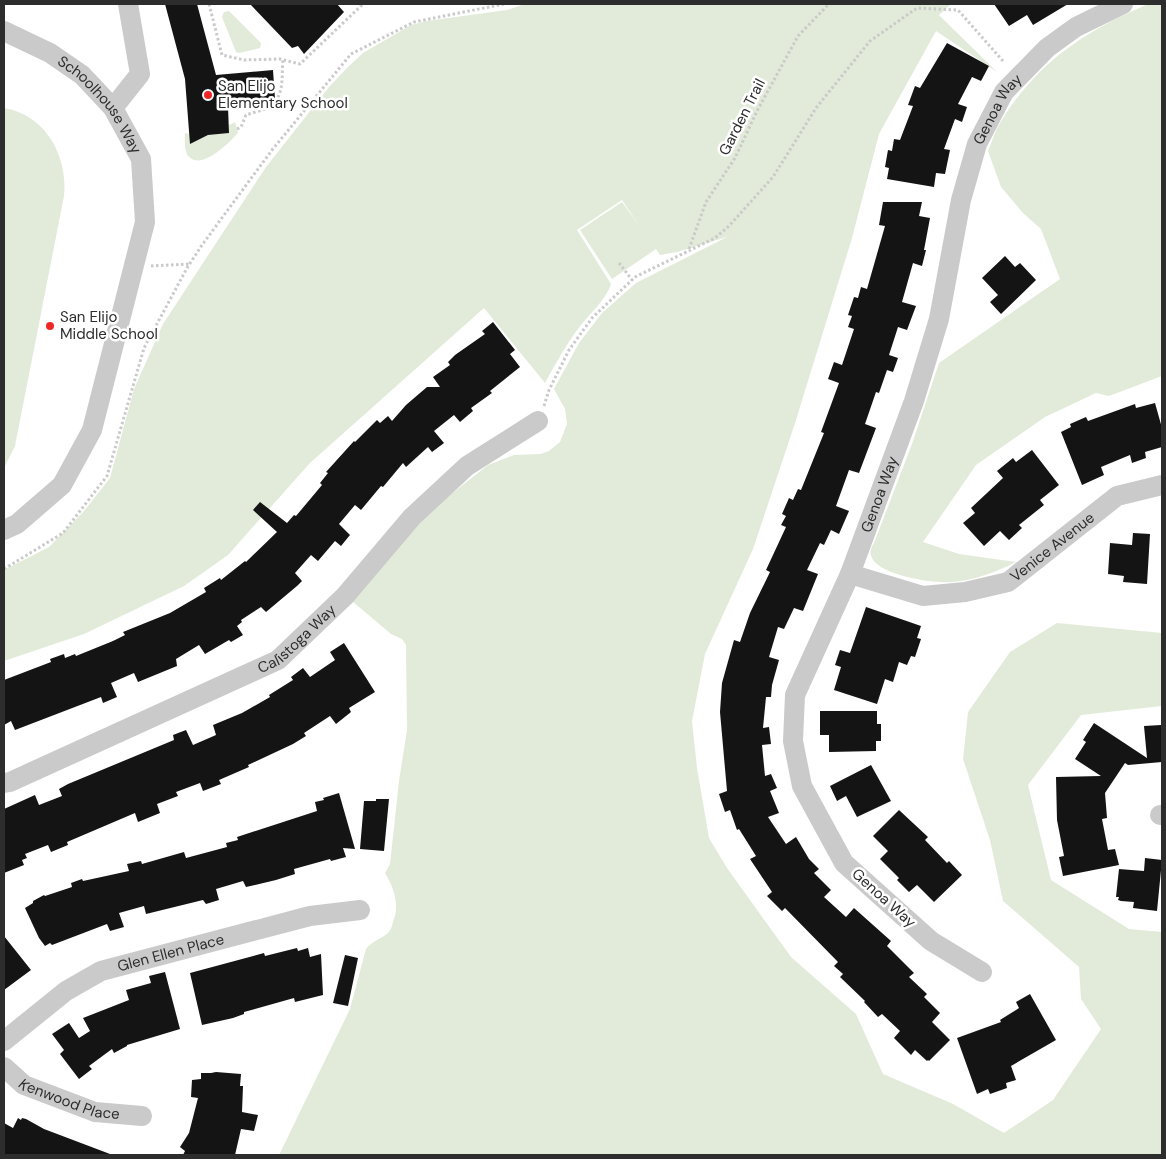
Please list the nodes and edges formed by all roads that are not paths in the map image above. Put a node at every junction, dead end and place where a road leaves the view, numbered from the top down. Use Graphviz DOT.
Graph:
graph roads {
  1 [pos="128,4"];
  2 [pos="1123,4"];
  3 [pos="4,31"];
  4 [pos="113,108"];
  5 [pos="538,421"];
  6 [pos="1162,486"];
  7 [pos="4,530"];
  8 [pos="850,574"];
  9 [pos="4,783"];
  10 [pos="360,910"];
  11 [pos="982,972"];
  12 [pos="4,1041"];
  13 [pos="4,1067"];
  14 [pos="142,1116"];
  1 -- 4 [label="street"];
  2 -- 8 [label="street, Genoa Way"];
  3 -- 4 [label="street, Schoolhouse Way"];
  4 -- 7 [label="street, Schoolhouse Way"];
  5 -- 9 [label="street, Calistoga Way"];
  6 -- 8 [label="street, Venice Avenue"];
  8 -- 11 [label="street, Genoa Way"];
  10 -- 12 [label="street, Glen Ellen Place"];
  13 -- 14 [label="street, Kenwood Place"];
}
